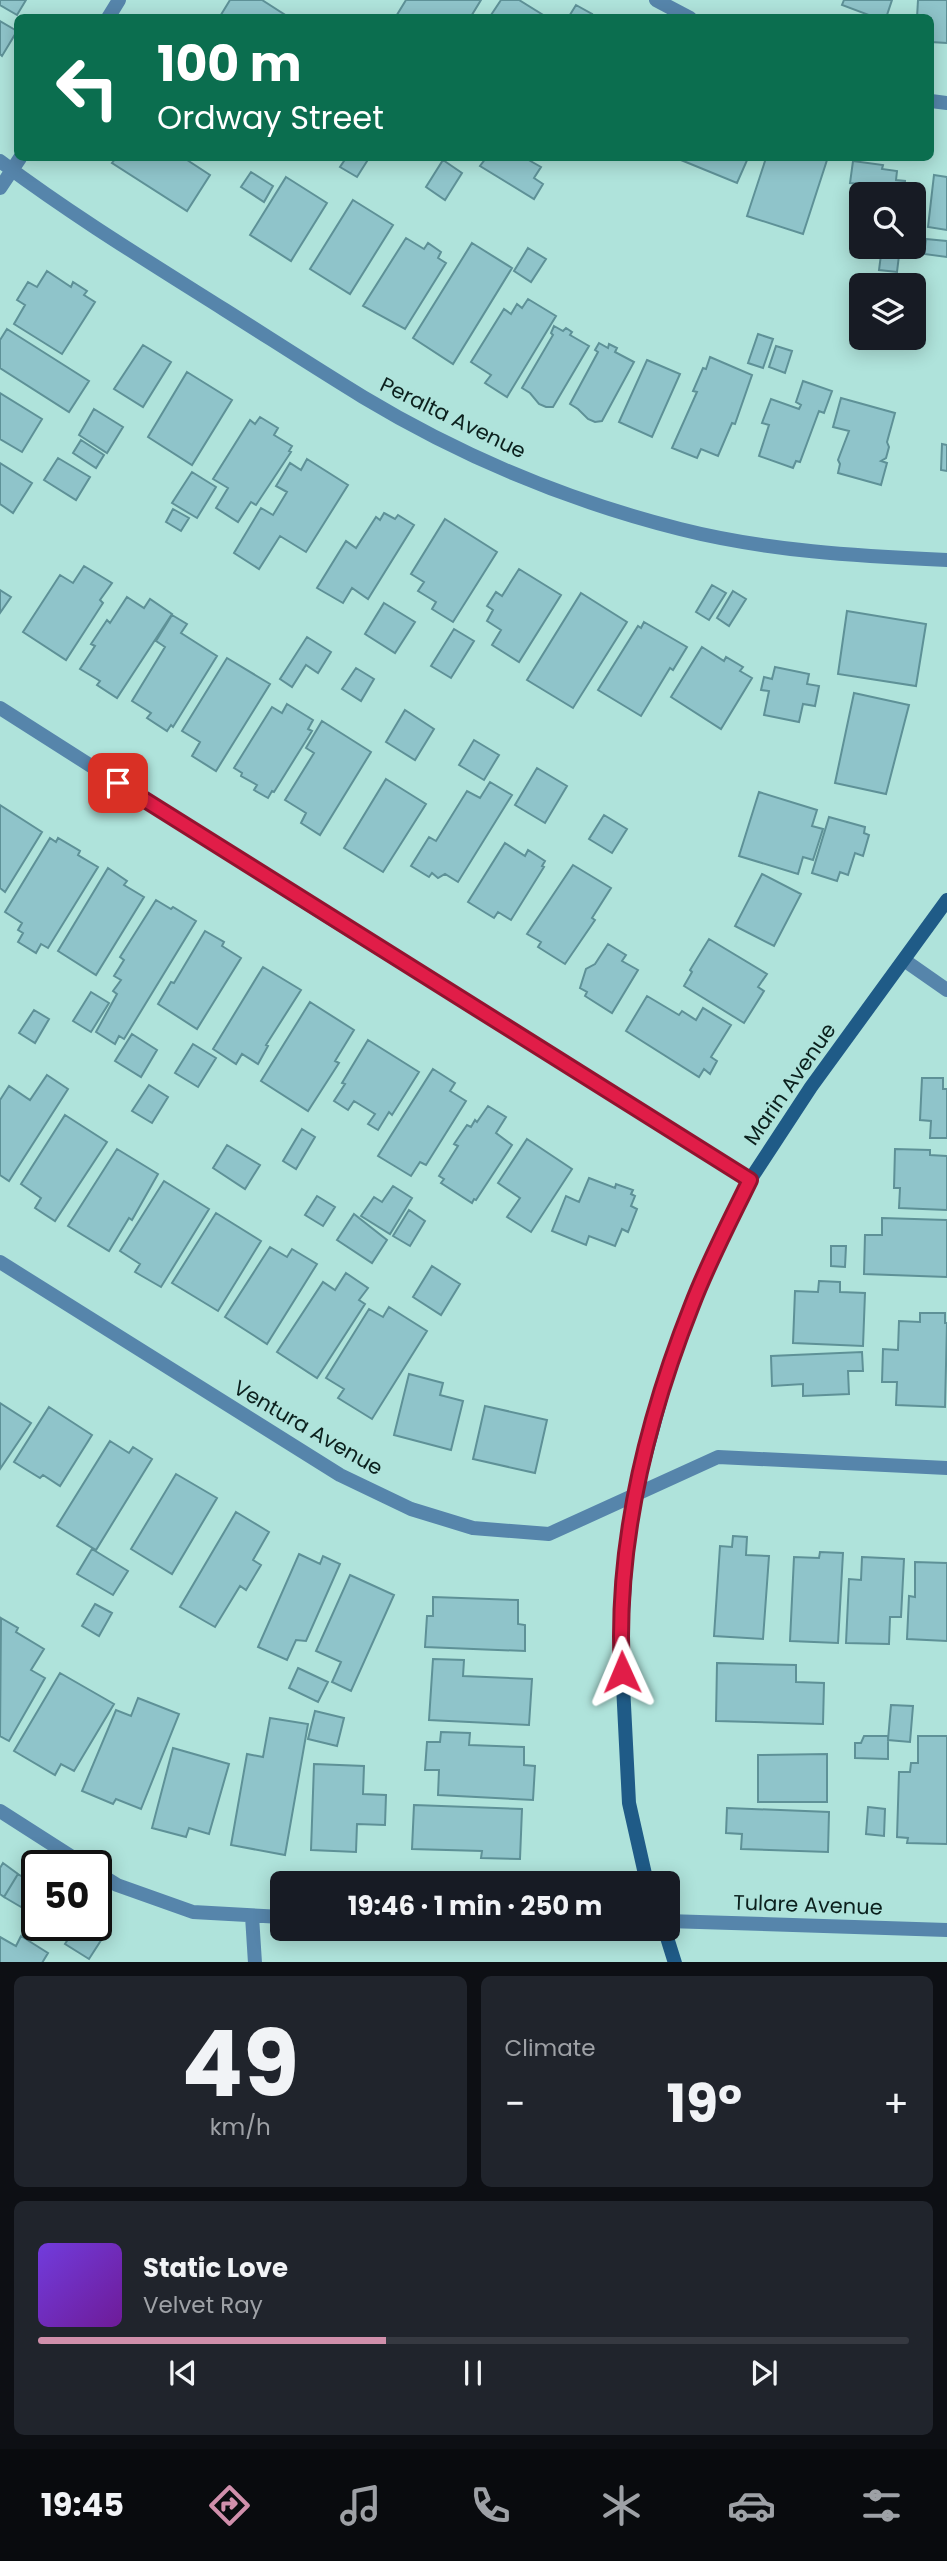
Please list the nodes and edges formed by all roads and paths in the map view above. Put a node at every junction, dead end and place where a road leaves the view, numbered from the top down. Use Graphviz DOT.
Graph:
graph roads {
  1 [pos="656,0"];
  2 [pos="682,14"];
  3 [pos="10,163"];
  4 [pos="0,188"];
  5 [pos="947,560"];
  6 [pos="0,708"];
  7 [pos="947,900"];
  8 [pos="904,960"];
  9 [pos="947,990"];
  10 [pos="750,1180"];
  11 [pos="0,1262"];
  12 [pos="947,1468"];
  13 [pos="635,1495"];
  14 [pos="0,1811"];
  15 [pos="61,1850"];
  16 [pos="644,1871"];
  17 [pos="112,1882"];
  18 [pos="252,1916"];
  19 [pos="270,1917"];
  20 [pos="680,1921"];
  21 [pos="947,1930"];
  22 [pos="668,1941"];
  23 [pos="255,1962"];
  24 [pos="675,1962"];
  1 -- 2 [label="street"];
  3 -- 4 [label="street"];
  3 -- 5 [label="street, Peralta Avenue"];
  6 -- 10 [label="street"];
  7 -- 8 [label="main road, Marin Avenue"];
  8 -- 9 [label="street"];
  8 -- 10 [label="main road, Marin Avenue"];
  10 -- 13 [label="main road, Marin Avenue"];
  11 -- 13 [label="street, Ventura Avenue"];
  12 -- 13 [label="street, Ventura Avenue"];
  13 -- 16 [label="main road, Marin Avenue"];
  14 -- 15 [label="street"];
  17 -- 18 [label="street"];
  18 -- 19 [label="street"];
  18 -- 23 [label="street"];
  20 -- 21 [label="street, Tulare Avenue"];
  22 -- 24 [label="main road"];
}
